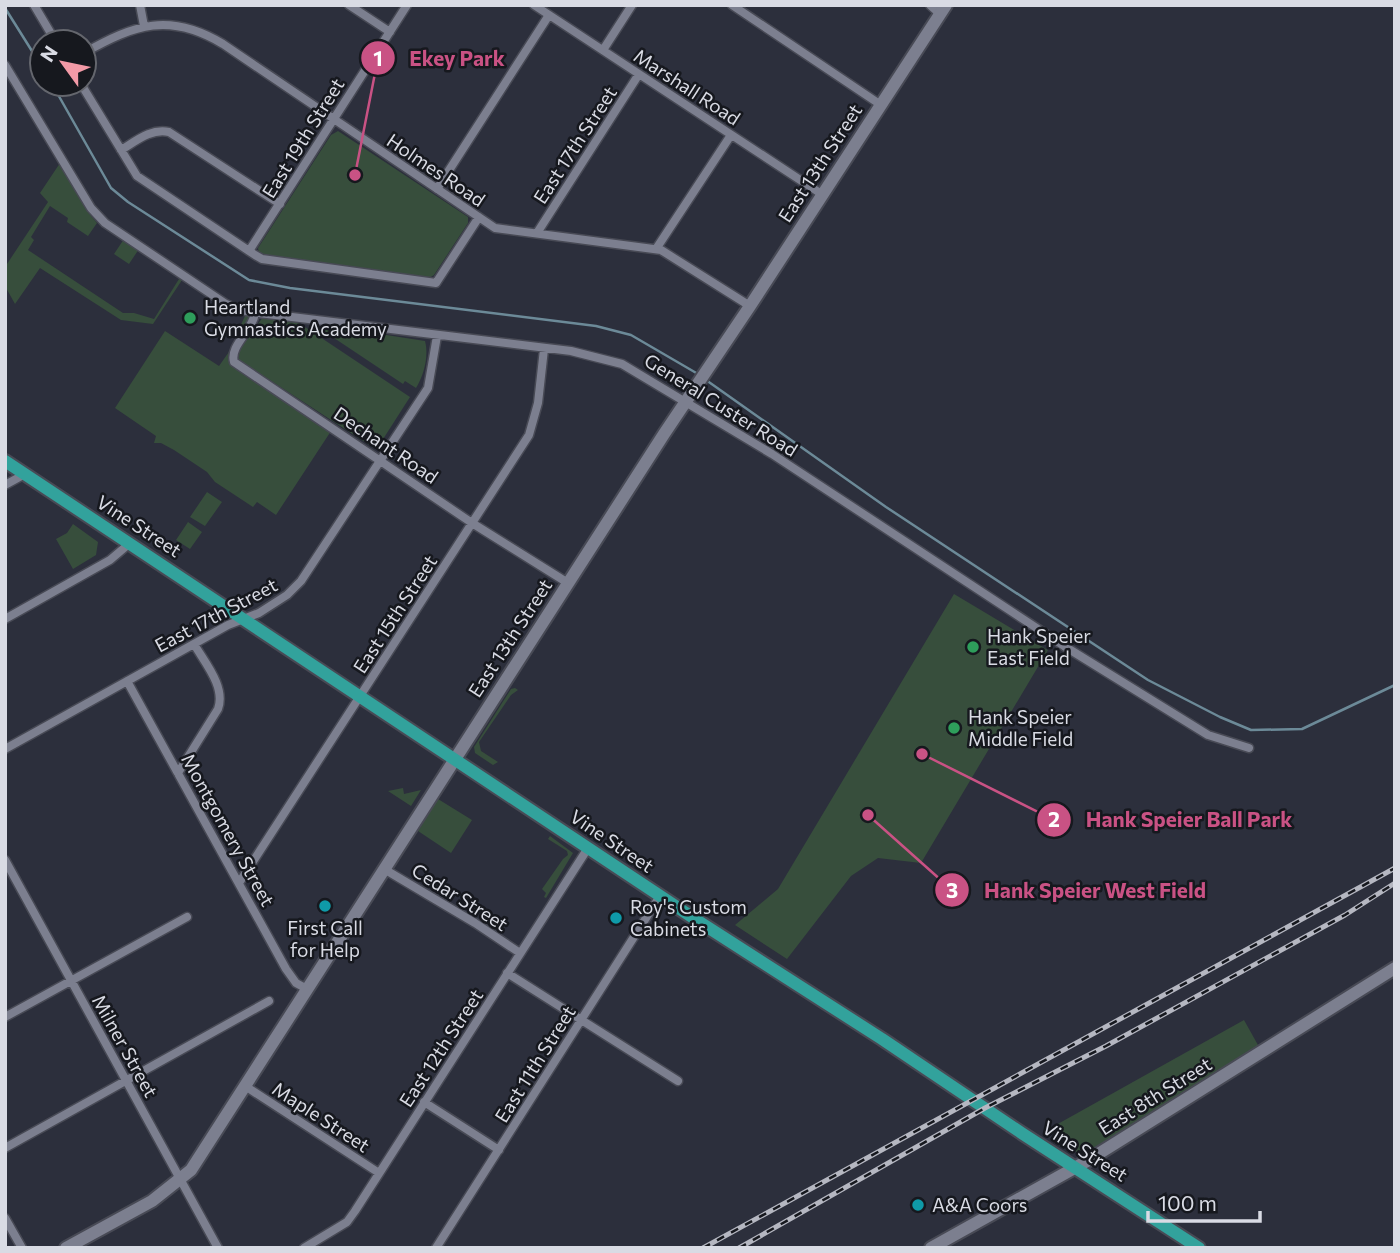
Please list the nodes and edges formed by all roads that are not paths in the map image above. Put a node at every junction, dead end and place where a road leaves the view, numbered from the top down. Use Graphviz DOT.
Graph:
graph roads {
  1 [pos="34,5"];
  2 [pos="140,5"];
  3 [pos="349,5"];
  4 [pos="407,5"];
  5 [pos="534,5"];
  6 [pos="632,5"];
  7 [pos="732,5"];
  8 [pos="939,8"];
  9 [pos="549,15"];
  10 [pos="144,26"];
  11 [pos="48,28"];
  12 [pos="390,32"];
  13 [pos="98,45"];
  14 [pos="603,50"];
  15 [pos="5,65"];
  16 [pos="639,74"];
  17 [pos="89,98"];
  18 [pos="881,105"];
  19 [pos="334,120"];
  20 [pos="732,135"];
  21 [pos="121,150"];
  22 [pos="437,189"];
  23 [pos="823,195"];
  24 [pos="280,204"];
  25 [pos="479,217"];
  26 [pos="537,233"];
  27 [pos="656,249"];
  28 [pos="249,251"];
  29 [pos="750,306"];
  30 [pos="255,313"];
  31 [pos="437,336"];
  32 [pos="544,349"];
  33 [pos="686,401"];
  34 [pos="5,461"];
  35 [pos="379,461"];
  36 [pos="25,474"];
  37 [pos="5,485"];
  38 [pos="472,523"];
  39 [pos="130,543"];
  40 [pos="568,583"];
  41 [pos="243,618"];
  42 [pos="5,619"];
  43 [pos="194,644"];
  44 [pos="127,681"];
  45 [pos="360,695"];
  46 [pos="1249,748"];
  47 [pos="5,749"];
  48 [pos="455,758"];
  49 [pos="178,772"];
  50 [pos="588,848"];
  51 [pos="5,860"];
  52 [pos="384,869"];
  53 [pos="10,878"];
  54 [pos="239,883"];
  55 [pos="660,896"];
  56 [pos="187,917"];
  57 [pos="520,953"];
  58 [pos="1395,968"];
  59 [pos="507,973"];
  60 [pos="72,981"];
  61 [pos="307,989"];
  62 [pos="269,1001"];
  63 [pos="5,1017"];
  64 [pos="581,1021"];
  65 [pos="127,1081"];
  66 [pos="678,1081"];
  67 [pos="245,1086"];
  68 [pos="424,1102"];
  69 [pos="5,1148"];
  70 [pos="499,1150"];
  71 [pos="1076,1167"];
  72 [pos="379,1173"];
  73 [pos="182,1180"];
  74 [pos="5,1217"];
  75 [pos="1191,1246"];
  76 [pos="22,1248"];
  77 [pos="66,1248"];
  78 [pos="218,1248"];
  79 [pos="304,1248"];
  80 [pos="436,1248"];
  81 [pos="931,1248"];
  1 -- 11 [label="street"];
  2 -- 10 [label="street"];
  3 -- 12 [label="street"];
  4 -- 12 [label="street, East 19th Street"];
  5 -- 9 [label="street, Marshall Road"];
  6 -- 14 [label="street"];
  7 -- 18 [label="street"];
  8 -- 18 [label="street, East 13th Street"];
  9 -- 14 [label="street, Marshall Road"];
  9 -- 22 [label="street"];
  10 -- 13 [label="street, Holmes Road"];
  10 -- 19 [label="street, Holmes Road"];
  12 -- 19 [label="street, East 19th Street"];
  14 -- 16 [label="street, Marshall Road"];
  15 -- 30 [label="street, General Custer Road"];
  16 -- 20 [label="street, Marshall Road"];
  16 -- 26 [label="street, East 17th Street"];
  17 -- 21 [label="street"];
  18 -- 23 [label="street, East 13th Street"];
  19 -- 22 [label="street, Holmes Road"];
  19 -- 24 [label="street, East 19th Street"];
  20 -- 23 [label="street, Marshall Road"];
  20 -- 27 [label="street"];
  21 -- 24 [label="street"];
  21 -- 28 [label="street"];
  22 -- 25 [label="street, Holmes Road"];
  23 -- 29 [label="street, East 13th Street"];
  24 -- 28 [label="street, East 19th Street"];
  25 -- 26 [label="street, Holmes Road"];
  25 -- 28 [label="street"];
  26 -- 27 [label="street, Holmes Road"];
  27 -- 29 [label="street, Holmes Road"];
  29 -- 33 [label="street, East 13th Street"];
  30 -- 31 [label="street, General Custer Road"];
  30 -- 35 [label="street, Dechant Road"];
  31 -- 32 [label="street, General Custer Road"];
  31 -- 35 [label="street, East 17th Street"];
  32 -- 33 [label="street, General Custer Road"];
  32 -- 38 [label="street, East 15th Street"];
  33 -- 40 [label="street, East 13th Street"];
  33 -- 46 [label="street, General Custer Road"];
  34 -- 36 [label="main road, Vine Street"];
  35 -- 38 [label="street, Dechant Road"];
  35 -- 41 [label="street, East 17th Street"];
  36 -- 37 [label="street"];
  36 -- 39 [label="main road, Vine Street"];
  38 -- 40 [label="street, Dechant Road"];
  38 -- 45 [label="street, East 15th Street"];
  39 -- 41 [label="main road, Vine Street"];
  39 -- 42 [label="street"];
  40 -- 48 [label="street, East 13th Street"];
  41 -- 43 [label="street, East 17th Street"];
  41 -- 45 [label="main road, Vine Street"];
  43 -- 44 [label="street, East 17th Street"];
  43 -- 49 [label="street"];
  44 -- 47 [label="street, East 17th Street"];
  44 -- 49 [label="street, Montgomery Street"];
  45 -- 48 [label="main road, Vine Street"];
  45 -- 54 [label="street, East 15th Street"];
  48 -- 50 [label="main road, Vine Street"];
  48 -- 52 [label="street, East 13th Street"];
  49 -- 54 [label="street, Montgomery Street"];
  50 -- 55 [label="main road, Vine Street"];
  50 -- 57 [label="street, East 12th Street"];
  51 -- 53 [label="street, Milner Street"];
  52 -- 57 [label="street, Cedar Street"];
  52 -- 61 [label="street, East 13th Street"];
  53 -- 60 [label="street, Milner Street"];
  54 -- 61 [label="street, Montgomery Street"];
  55 -- 64 [label="street, East 11th Street"];
  55 -- 71 [label="main road, Vine Street"];
  56 -- 60 [label="street"];
  57 -- 59 [label="street, East 12th Street"];
  58 -- 71 [label="street, East 8th Street"];
  59 -- 64 [label="street"];
  59 -- 68 [label="street, East 12th Street"];
  60 -- 63 [label="street"];
  60 -- 65 [label="street, Milner Street"];
  61 -- 67 [label="street, East 13th Street"];
  62 -- 65 [label="street"];
  64 -- 66 [label="street"];
  64 -- 70 [label="street, East 11th Street"];
  65 -- 69 [label="street"];
  65 -- 73 [label="street, Milner Street"];
  67 -- 72 [label="street, Maple Street"];
  67 -- 73 [label="street, East 13th Street"];
  68 -- 70 [label="street"];
  68 -- 72 [label="street, East 12th Street"];
  70 -- 80 [label="street, East 11th Street"];
  71 -- 75 [label="main road, Vine Street"];
  71 -- 81 [label="street, East 8th Street"];
  72 -- 79 [label="street, East 12th Street"];
  73 -- 77 [label="street, East 13th Street"];
  73 -- 78 [label="street, Milner Street"];
  74 -- 76 [label="street"];
}
